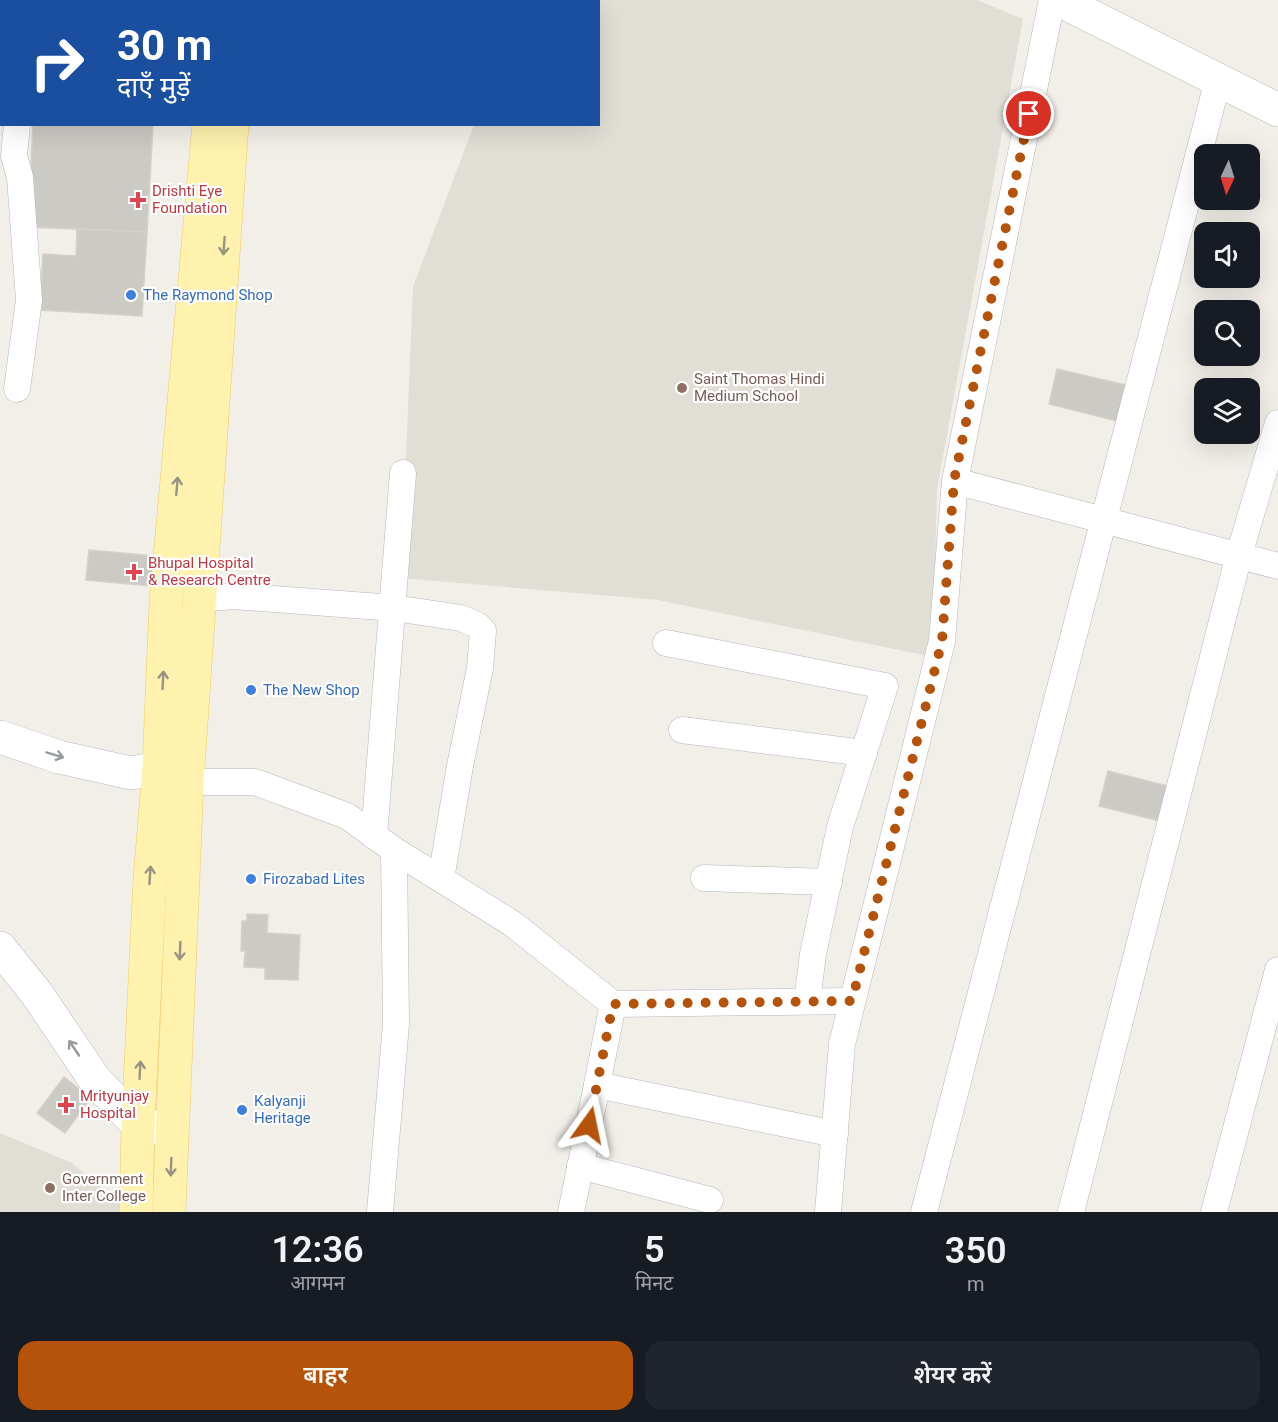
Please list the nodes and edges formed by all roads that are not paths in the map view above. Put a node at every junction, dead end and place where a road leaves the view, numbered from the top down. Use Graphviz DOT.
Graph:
graph roads {
  1 [pos="1052,0"];
  2 [pos="1082,6"];
  3 [pos="1218,80"];
  4 [pos="1277,104"];
  5 [pos="17,126"];
  6 [pos="208,126"];
  7 [pos="232,126"];
  8 [pos="17,389"];
  9 [pos="1278,423"];
  10 [pos="403,473"];
  11 [pos="954,481"];
  12 [pos="1104,520"];
  13 [pos="1239,555"];
  14 [pos="1278,566"];
  15 [pos="200,599"];
  16 [pos="394,608"];
  17 [pos="666,643"];
  18 [pos="682,730"];
  19 [pos="0,737"];
  20 [pos="864,753"];
  21 [pos="173,775"];
  22 [pos="384,843"];
  23 [pos="704,878"];
  24 [pos="441,879"];
  25 [pos="829,882"];
  26 [pos="0,948"];
  27 [pos="1278,970"];
  28 [pos="807,1001"];
  29 [pos="852,1001"];
  30 [pos="613,1004"];
  31 [pos="597,1085"];
  32 [pos="138,1125"];
  33 [pos="172,1129"];
  34 [pos="836,1134"];
  35 [pos="580,1166"];
  36 [pos="710,1200"];
  37 [pos="136,1212"];
  38 [pos="169,1212"];
  39 [pos="380,1212"];
  40 [pos="571,1212"];
  41 [pos="828,1212"];
  42 [pos="924,1212"];
  43 [pos="1071,1212"];
  44 [pos="1214,1212"];
  1 -- 11 [label="street"];
  2 -- 3 [label="street"];
  3 -- 4 [label="street"];
  3 -- 12 [label="street"];
  5 -- 8 [label="street"];
  21 -- 6 [label="main road, one-way"];
  7 -- 15 [label="main road, one-way"];
  9 -- 13 [label="street"];
  10 -- 16 [label="street"];
  11 -- 12 [label="street"];
  11 -- 29 [label="street"];
  12 -- 13 [label="street"];
  12 -- 42 [label="street"];
  13 -- 14 [label="street"];
  13 -- 43 [label="street"];
  15 -- 16 [label="street"];
  15 -- 21 [label="main road"];
  16 -- 22 [label="street"];
  16 -- 24 [label="street"];
  17 -- 20 [label="street"];
  18 -- 20 [label="street"];
  19 -- 21 [label="street, one-way"];
  20 -- 25 [label="street"];
  21 -- 22 [label="street"];
  32 -- 21 [label="main road, one-way"];
  21 -- 33 [label="main road, one-way"];
  22 -- 24 [label="street"];
  22 -- 39 [label="street"];
  23 -- 25 [label="street"];
  24 -- 30 [label="street"];
  25 -- 28 [label="street"];
  32 -- 26 [label="street, one-way"];
  27 -- 44 [label="street"];
  28 -- 29 [label="street"];
  28 -- 30 [label="street"];
  29 -- 34 [label="street"];
  30 -- 31 [label="street"];
  31 -- 34 [label="street"];
  31 -- 35 [label="street"];
  32 -- 33 [label="street"];
  32 -- 37 [label="main road"];
  33 -- 38 [label="main road, one-way"];
  34 -- 41 [label="street"];
  35 -- 36 [label="street"];
  35 -- 40 [label="street"];
}
